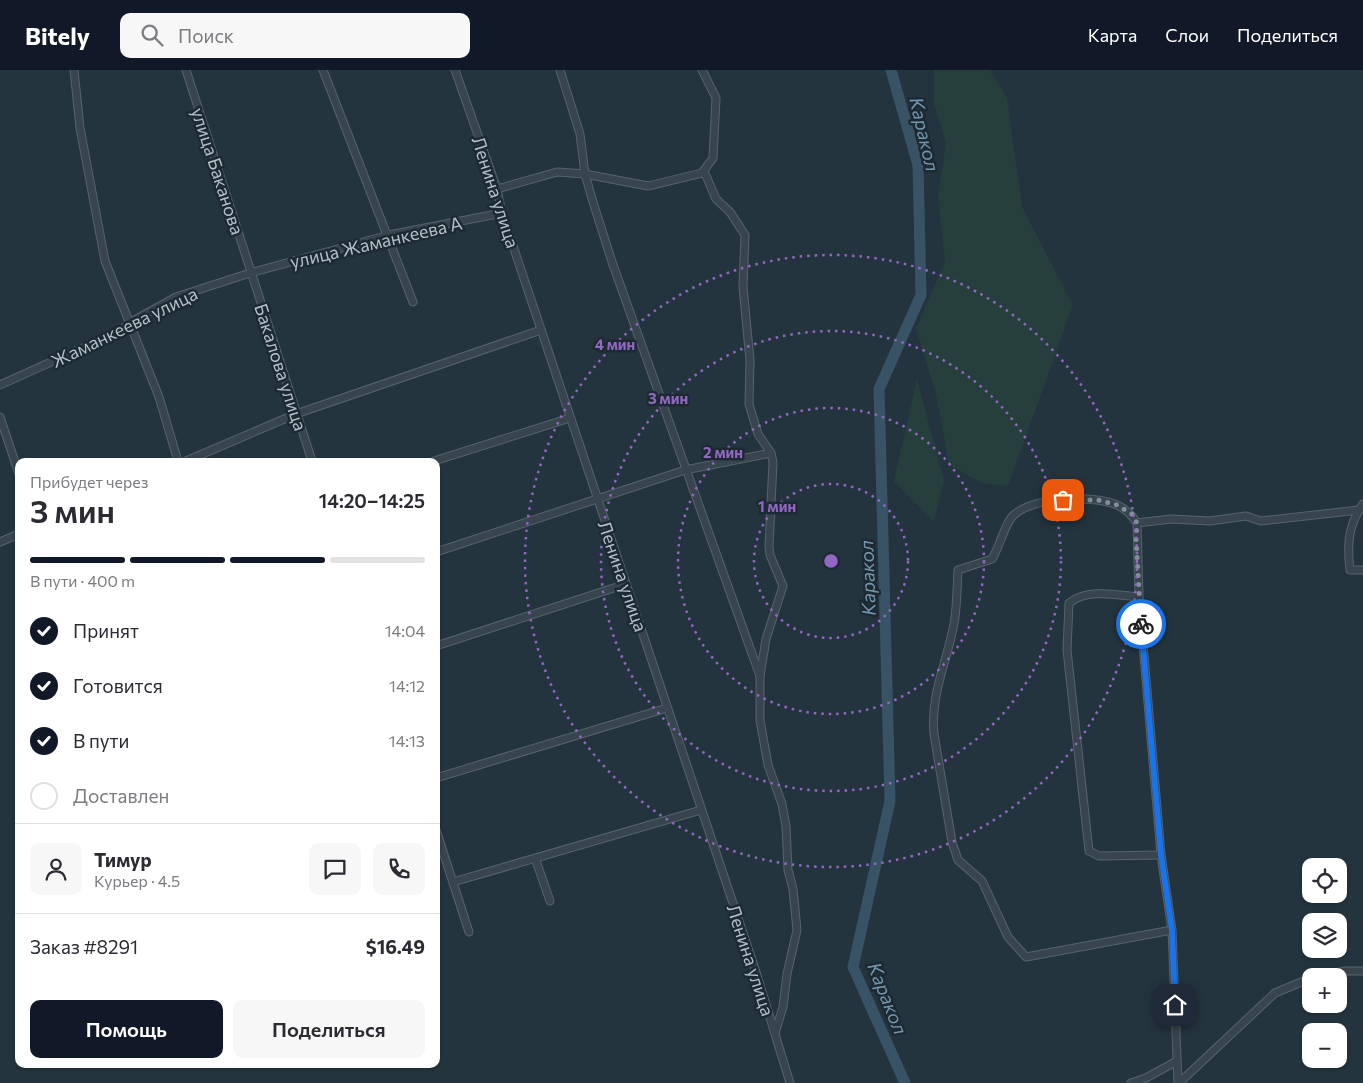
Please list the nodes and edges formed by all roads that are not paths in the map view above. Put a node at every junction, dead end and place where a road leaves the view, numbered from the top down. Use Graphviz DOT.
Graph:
graph roads {
  1 [pos="74,70"];
  2 [pos="186,70"];
  3 [pos="323,70"];
  4 [pos="455,70"];
  5 [pos="560,70"];
  6 [pos="702,70"];
  7 [pos="704,171"];
  8 [pos="585,174"];
  9 [pos="497,189"];
  10 [pos="502,213"];
  11 [pos="388,235"];
  12 [pos="250,273"];
  13 [pos="413,302"];
  14 [pos="131,322"];
  15 [pos="541,330"];
  16 [pos="0,385"];
  17 [pos="296,414"];
  18 [pos="0,417"];
  19 [pos="570,418"];
  20 [pos="771,453"];
  21 [pos="177,458"];
  22 [pos="193,458"];
  23 [pos="311,458"];
  24 [pos="440,459"];
  25 [pos="15,462"];
  26 [pos="685,470"];
  27 [pos="598,500"];
  28 [pos="1361,507"];
  29 [pos="1137,523"];
  30 [pos="15,536"];
  31 [pos="0,542"];
  32 [pos="440,551"];
  33 [pos="1363,570"];
  34 [pos="626,584"];
  35 [pos="1139,597"];
  36 [pos="440,645"];
  37 [pos="760,676"];
  38 [pos="667,708"];
  39 [pos="440,777"];
  40 [pos="702,810"];
  41 [pos="440,842"];
  42 [pos="1161,855"];
  43 [pos="535,858"];
  44 [pos="453,882"];
  45 [pos="550,902"];
  46 [pos="1172,930"];
  47 [pos="469,932"];
  48 [pos="1347,971"];
  49 [pos="1363,971"];
  50 [pos="1302,982"];
  51 [pos="775,1034"];
  52 [pos="1177,1061"];
  53 [pos="790,1083"];
  54 [pos="1131,1083"];
  55 [pos="1179,1083"];
  1 -- 14 [label="street"];
  2 -- 12 [label="street, улица Баканова"];
  3 -- 11 [label="street"];
  4 -- 9 [label="street, Ленина улица"];
  5 -- 8 [label="street"];
  6 -- 7 [label="street"];
  7 -- 8 [label="street"];
  7 -- 20 [label="street"];
  8 -- 9 [label="street"];
  8 -- 26 [label="street"];
  9 -- 10 [label="street, Ленина улица"];
  10 -- 11 [label="street, улица Жаманкеева А"];
  10 -- 15 [label="street, Ленина улица"];
  11 -- 12 [label="street, улица Жаманкеева А"];
  11 -- 13 [label="street"];
  12 -- 14 [label="street, Жаманкеева улица"];
  12 -- 17 [label="street, Бакалова улица"];
  14 -- 16 [label="street, Жаманкеева улица"];
  14 -- 21 [label="street"];
  15 -- 17 [label="street"];
  15 -- 19 [label="street, Ленина улица"];
  17 -- 22 [label="street"];
  17 -- 23 [label="street, Бакалова улица"];
  18 -- 25 [label="street"];
  19 -- 24 [label="street"];
  19 -- 27 [label="street, Ленина улица"];
  20 -- 26 [label="street"];
  20 -- 37 [label="street"];
  26 -- 27 [label="street"];
  26 -- 37 [label="street"];
  27 -- 32 [label="street"];
  27 -- 34 [label="street, Ленина улица"];
  28 -- 29 [label="street"];
  28 -- 33 [label="street"];
  29 -- 35 [label="street"];
  29 -- 46 [label="street"];
  30 -- 31 [label="street"];
  34 -- 36 [label="street"];
  34 -- 38 [label="street, Ленина улица"];
  35 -- 42 [label="street"];
  35 -- 42 [label="street"];
  37 -- 51 [label="street"];
  38 -- 39 [label="street"];
  38 -- 40 [label="street, Ленина улица"];
  40 -- 43 [label="street"];
  40 -- 51 [label="street, Ленина улица"];
  41 -- 44 [label="street"];
  42 -- 46 [label="street"];
  43 -- 44 [label="street"];
  43 -- 45 [label="street"];
  44 -- 47 [label="street"];
  46 -- 52 [label="street"];
  48 -- 49 [label="street"];
  50 -- 55 [label="street"];
  51 -- 53 [label="street, Ленина улица"];
  52 -- 54 [label="street"];
  52 -- 55 [label="street"];
}
